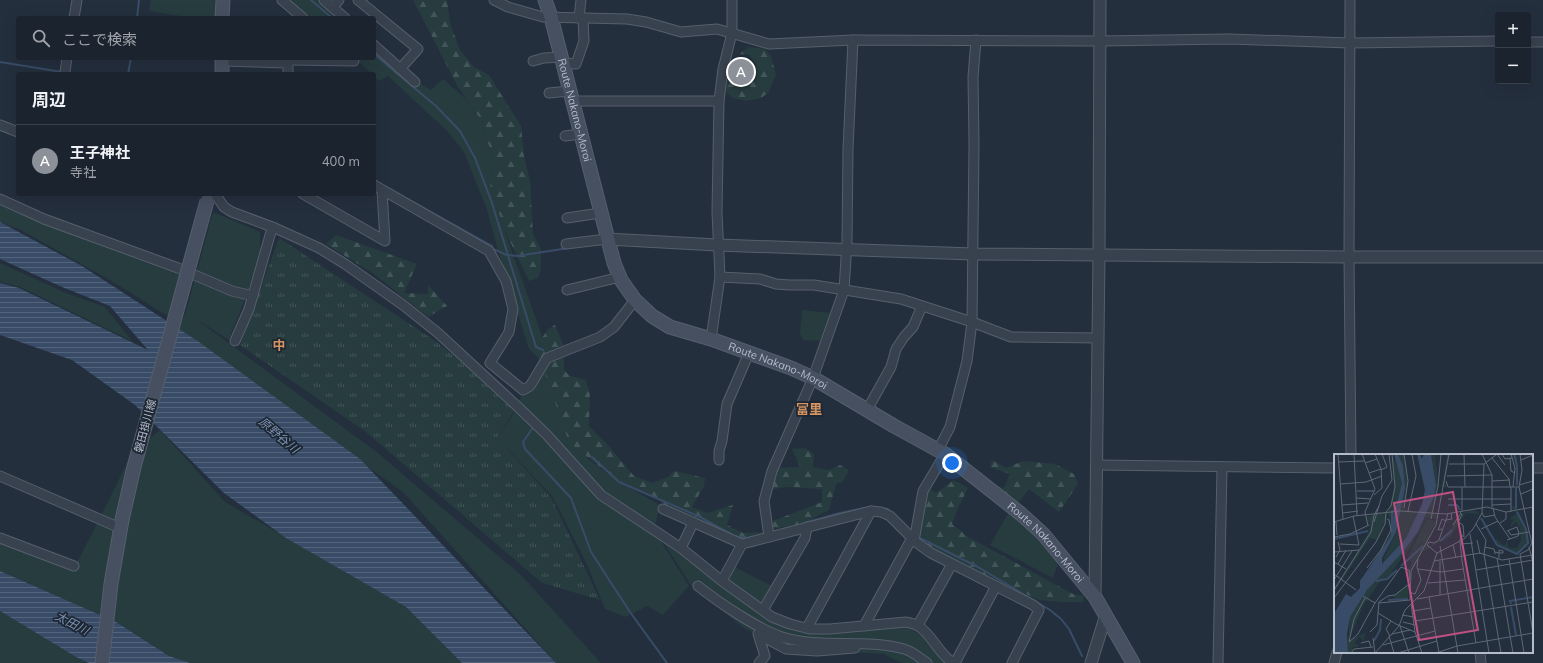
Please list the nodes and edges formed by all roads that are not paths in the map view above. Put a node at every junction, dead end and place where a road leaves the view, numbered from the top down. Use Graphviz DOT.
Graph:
graph roads {
  1 [pos="77,0"];
  2 [pos="223,0"];
  3 [pos="282,0"];
  4 [pos="324,0"];
  5 [pos="340,0"];
  6 [pos="358,0"];
  7 [pos="494,0"];
  8 [pos="545,0"];
  9 [pos="581,0"];
  10 [pos="732,0"];
  11 [pos="1100,0"];
  12 [pos="1350,0"];
  13 [pos="290,7"];
  14 [pos="332,7"];
  15 [pos="74,16"];
  16 [pos="222,16"];
  17 [pos="290,16"];
  18 [pos="301,16"];
  19 [pos="343,16"];
  20 [pos="551,17"];
  21 [pos="581,18"];
  22 [pos="732,33"];
  23 [pos="853,40"];
  24 [pos="976,40"];
  25 [pos="1100,41"];
  26 [pos="1495,41"];
  27 [pos="1531,42"];
  28 [pos="1543,42"];
  29 [pos="1350,43"];
  30 [pos="376,47"];
  31 [pos="67,60"];
  32 [pos="222,60"];
  33 [pos="289,60"];
  34 [pos="353,60"];
  35 [pos="562,60"];
  36 [pos="533,61"];
  37 [pos="400,69"];
  38 [pos="65,72"];
  39 [pos="222,72"];
  40 [pos="288,72"];
  41 [pos="415,82"];
  42 [pos="549,93"];
  43 [pos="570,96"];
  44 [pos="719,101"];
  45 [pos="0,125"];
  46 [pos="16,131"];
  47 [pos="580,134"];
  48 [pos="565,136"];
  49 [pos="378,187"];
  50 [pos="211,196"];
  51 [pos="306,196"];
  52 [pos="0,199"];
  53 [pos="600,213"];
  54 [pos="567,218"];
  55 [pos="272,228"];
  56 [pos="607,239"];
  57 [pos="566,244"];
  58 [pos="717,245"];
  59 [pos="847,249"];
  60 [pos="972,254"];
  61 [pos="1099,254"];
  62 [pos="1348,257"];
  63 [pos="1543,257"];
  64 [pos="720,276"];
  65 [pos="620,277"];
  66 [pos="567,290"];
  67 [pos="844,290"];
  68 [pos="253,296"];
  69 [pos="635,300"];
  70 [pos="922,306"];
  71 [pos="972,322"];
  72 [pos="1098,338"];
  73 [pos="711,340"];
  74 [pos="234,341"];
  75 [pos="749,353"];
  76 [pos="813,378"];
  77 [pos="867,410"];
  78 [pos="941,452"];
  79 [pos="1351,454"];
  80 [pos="719,460"];
  81 [pos="1097,465"];
  82 [pos="1222,468"];
  83 [pos="1334,468"];
  84 [pos="0,476"];
  85 [pos="663,510"];
  86 [pos="871,511"];
  87 [pos="693,523"];
  88 [pos="807,527"];
  89 [pos="120,529"];
  90 [pos="768,535"];
  91 [pos="0,538"];
  92 [pos="913,540"];
  93 [pos="742,544"];
  94 [pos="681,548"];
  95 [pos="952,564"];
  96 [pos="74,566"];
  97 [pos="722,581"];
  98 [pos="698,586"];
  99 [pos="996,586"];
  100 [pos="1095,597"];
  101 [pos="763,610"];
  102 [pos="1106,615"];
  103 [pos="918,625"];
  104 [pos="864,626"];
  105 [pos="807,628"];
  106 [pos="880,645"];
  107 [pos="1337,653"];
  108 [pos="1480,653"];
  109 [pos="102,663"];
  110 [pos="759,663"];
  111 [pos="927,663"];
  112 [pos="954,663"];
  113 [pos="1012,663"];
  114 [pos="1091,663"];
  115 [pos="1133,663"];
  116 [pos="1218,663"];
  117 [pos="1334,663"];
  118 [pos="1481,663"];
  1 -- 15 [label="street"];
  2 -- 16 [label="main road"];
  3 -- 13 [label="street"];
  4 -- 14 [label="street"];
  5 -- 14 [label="street"];
  6 -- 37 [label="street"];
  7 -- 20 [label="street"];
  8 -- 20 [label="main road, Route Nakano-Moroi"];
  9 -- 21 [label="street"];
  10 -- 22 [label="street"];
  11 -- 25 [label="street"];
  12 -- 29 [label="street"];
  13 -- 17 [label="street"];
  13 -- 18 [label="street"];
  14 -- 19 [label="street"];
  20 -- 21 [label="street"];
  20 -- 35 [label="main road, Route Nakano-Moroi"];
  21 -- 22 [label="street"];
  21 -- 35 [label="street"];
  22 -- 23 [label="street"];
  22 -- 44 [label="street"];
  23 -- 24 [label="street"];
  23 -- 59 [label="street"];
  24 -- 25 [label="street"];
  24 -- 60 [label="street"];
  25 -- 29 [label="street"];
  25 -- 61 [label="street"];
  26 -- 29 [label="street"];
  27 -- 28 [label="street"];
  29 -- 62 [label="street"];
  30 -- 37 [label="street"];
  31 -- 38 [label="street"];
  32 -- 39 [label="main road"];
  33 -- 34 [label="street"];
  33 -- 40 [label="street"];
  35 -- 36 [label="street"];
  35 -- 43 [label="main road, Route Nakano-Moroi"];
  37 -- 41 [label="street"];
  42 -- 43 [label="street"];
  43 -- 44 [label="street"];
  43 -- 47 [label="main road, Route Nakano-Moroi"];
  44 -- 58 [label="street"];
  45 -- 46 [label="street"];
  47 -- 48 [label="street"];
  47 -- 53 [label="main road, Route Nakano-Moroi"];
  49 -- 51 [label="street"];
  49 -- 69 [label="street"];
  50 -- 55 [label="street"];
  50 -- 89 [label="main road, 磐田掛川線, bridge"];
  52 -- 68 [label="street"];
  53 -- 54 [label="street"];
  53 -- 56 [label="main road, Route Nakano-Moroi"];
  55 -- 68 [label="street"];
  55 -- 94 [label="street"];
  56 -- 57 [label="street"];
  56 -- 58 [label="street"];
  56 -- 65 [label="main road, Route Nakano-Moroi"];
  58 -- 59 [label="street"];
  58 -- 64 [label="street"];
  59 -- 60 [label="street"];
  59 -- 67 [label="street"];
  60 -- 61 [label="street"];
  60 -- 71 [label="street"];
  61 -- 62 [label="street"];
  61 -- 72 [label="street"];
  62 -- 63 [label="street"];
  62 -- 79 [label="street"];
  64 -- 67 [label="street"];
  64 -- 73 [label="street"];
  65 -- 66 [label="street"];
  65 -- 69 [label="main road, Route Nakano-Moroi"];
  67 -- 70 [label="street"];
  67 -- 76 [label="street"];
  68 -- 74 [label="street"];
  69 -- 73 [label="main road, Route Nakano-Moroi"];
  70 -- 71 [label="street"];
  70 -- 77 [label="street"];
  71 -- 72 [label="street"];
  71 -- 78 [label="street"];
  72 -- 81 [label="street"];
  73 -- 75 [label="main road, Route Nakano-Moroi"];
  75 -- 76 [label="main road, Route Nakano-Moroi"];
  75 -- 80 [label="street"];
  76 -- 77 [label="main road, Route Nakano-Moroi"];
  76 -- 90 [label="street"];
  77 -- 78 [label="main road, Route Nakano-Moroi"];
  78 -- 92 [label="street"];
  78 -- 100 [label="main road, Route Nakano-Moroi"];
  81 -- 82 [label="street"];
  81 -- 100 [label="street"];
  82 -- 83 [label="street"];
  82 -- 116 [label="street"];
  84 -- 89 [label="street"];
  85 -- 87 [label="street"];
  86 -- 88 [label="street"];
  86 -- 92 [label="street"];
  86 -- 105 [label="street"];
  87 -- 93 [label="street"];
  87 -- 94 [label="street"];
  88 -- 90 [label="street"];
  88 -- 101 [label="street"];
  89 -- 109 [label="main road, 磐田掛川線"];
  90 -- 93 [label="street"];
  91 -- 96 [label="street"];
  92 -- 95 [label="street"];
  92 -- 104 [label="street"];
  93 -- 97 [label="street"];
  94 -- 97 [label="street"];
  95 -- 99 [label="street"];
  95 -- 103 [label="street"];
  97 -- 101 [label="street"];
  98 -- 106 [label="street"];
  99 -- 112 [label="street"];
  99 -- 113 [label="street"];
  100 -- 102 [label="main road, Route Nakano-Moroi"];
  101 -- 105 [label="street"];
  102 -- 114 [label="street"];
  102 -- 115 [label="main road, Route Nakano-Moroi"];
  103 -- 104 [label="street"];
  103 -- 112 [label="street"];
  104 -- 105 [label="street"];
  106 -- 110 [label="street"];
  106 -- 111 [label="street"];
  107 -- 117 [label="street"];
  108 -- 118 [label="street"];
}
